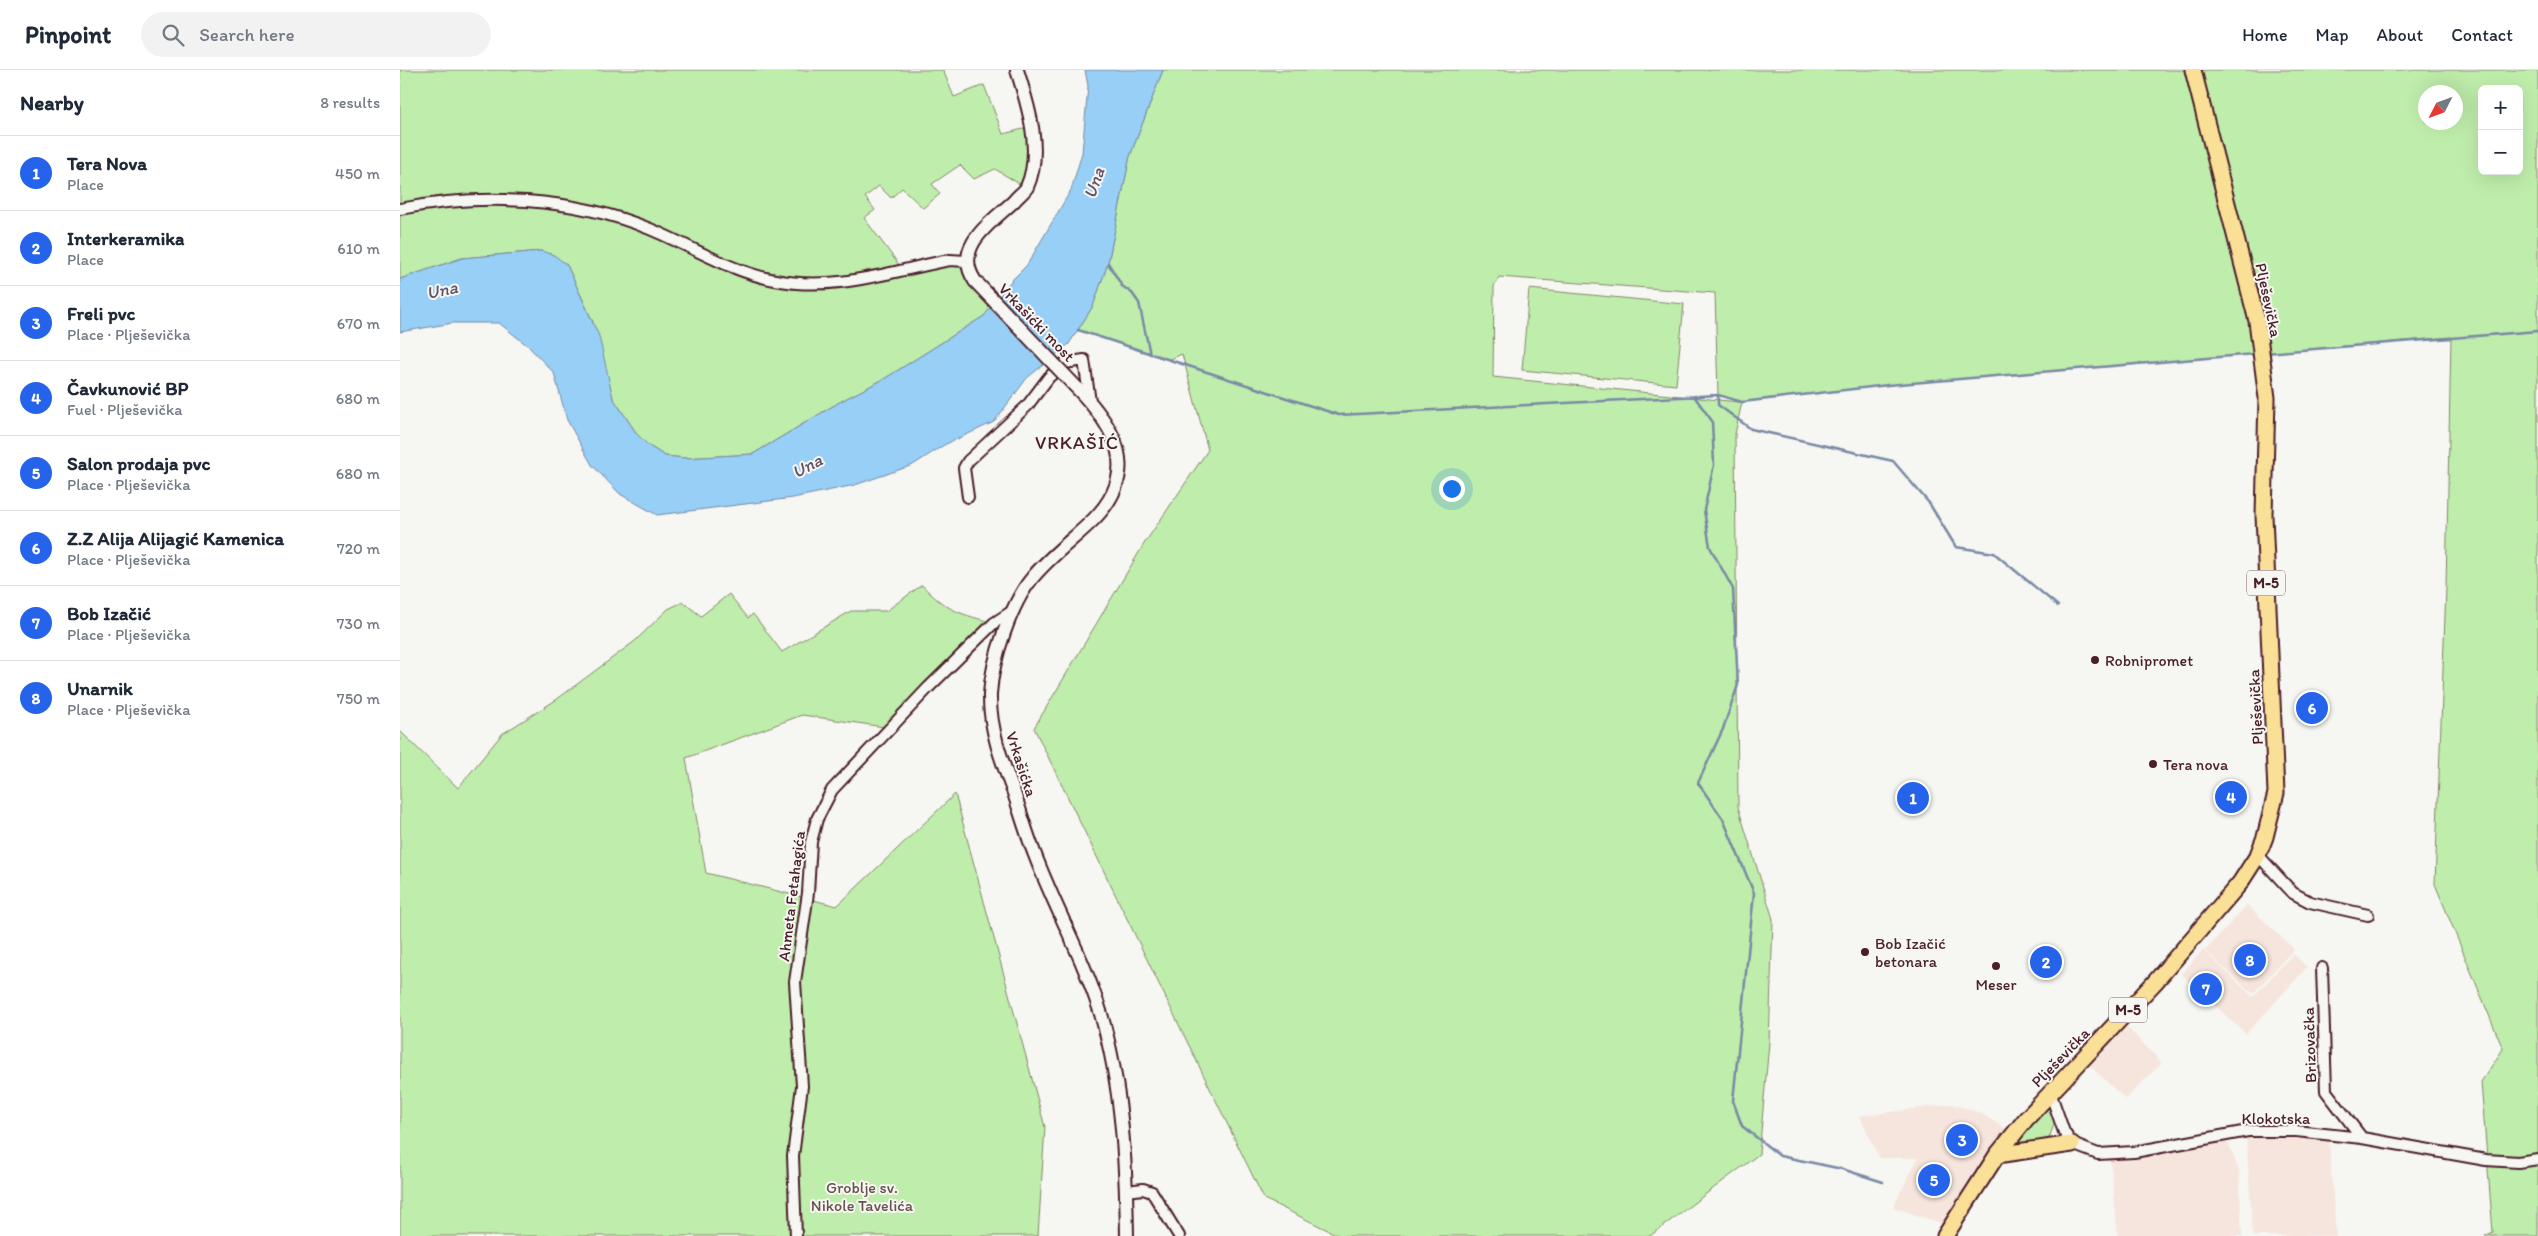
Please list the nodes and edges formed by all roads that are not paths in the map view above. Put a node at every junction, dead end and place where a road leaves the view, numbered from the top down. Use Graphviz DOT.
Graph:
graph roads {
  1 [pos="1017,70"];
  2 [pos="2193,70"];
  3 [pos="400,209"];
  4 [pos="966,262"];
  5 [pos="1076,387"];
  6 [pos="1090,402"];
  7 [pos="968,497"];
  8 [pos="1015,609"];
  9 [pos="2258,855"];
  10 [pos="2368,915"];
  11 [pos="2322,968"];
  12 [pos="2050,1092"];
  13 [pos="2362,1138"];
  14 [pos="2072,1144"];
  15 [pos="1998,1154"];
  16 [pos="2538,1159"];
  17 [pos="1127,1191"];
  18 [pos="796,1236"];
  19 [pos="1127,1236"];
  20 [pos="1179,1236"];
  21 [pos="1945,1236"];
  1 -- 4 [label="street"];
  2 -- 9 [label="main road, Plješevička / M-5"];
  3 -- 4 [label="street"];
  4 -- 5 [label="street, Vrkašićki most, bridge"];
  5 -- 6 [label="street, Vrkašićka"];
  6 -- 7 [label="street"];
  6 -- 8 [label="street, Vrkašićka"];
  8 -- 17 [label="street, Vrkašićka"];
  8 -- 18 [label="street, Ahmeta Fetahagića"];
  9 -- 10 [label="street"];
  9 -- 12 [label="main road, Plješevička / M-5"];
  11 -- 13 [label="street, Brizovačka"];
  12 -- 14 [label="street"];
  12 -- 15 [label="main road, Plješevička / M-5"];
  13 -- 14 [label="street, Klokotska"];
  13 -- 16 [label="street, Klokotska"];
  14 -- 15 [label="main road"];
  15 -- 21 [label="main road, Plješevička / M-5"];
  17 -- 19 [label="street, Vrkašićka"];
  17 -- 20 [label="street"];
}
